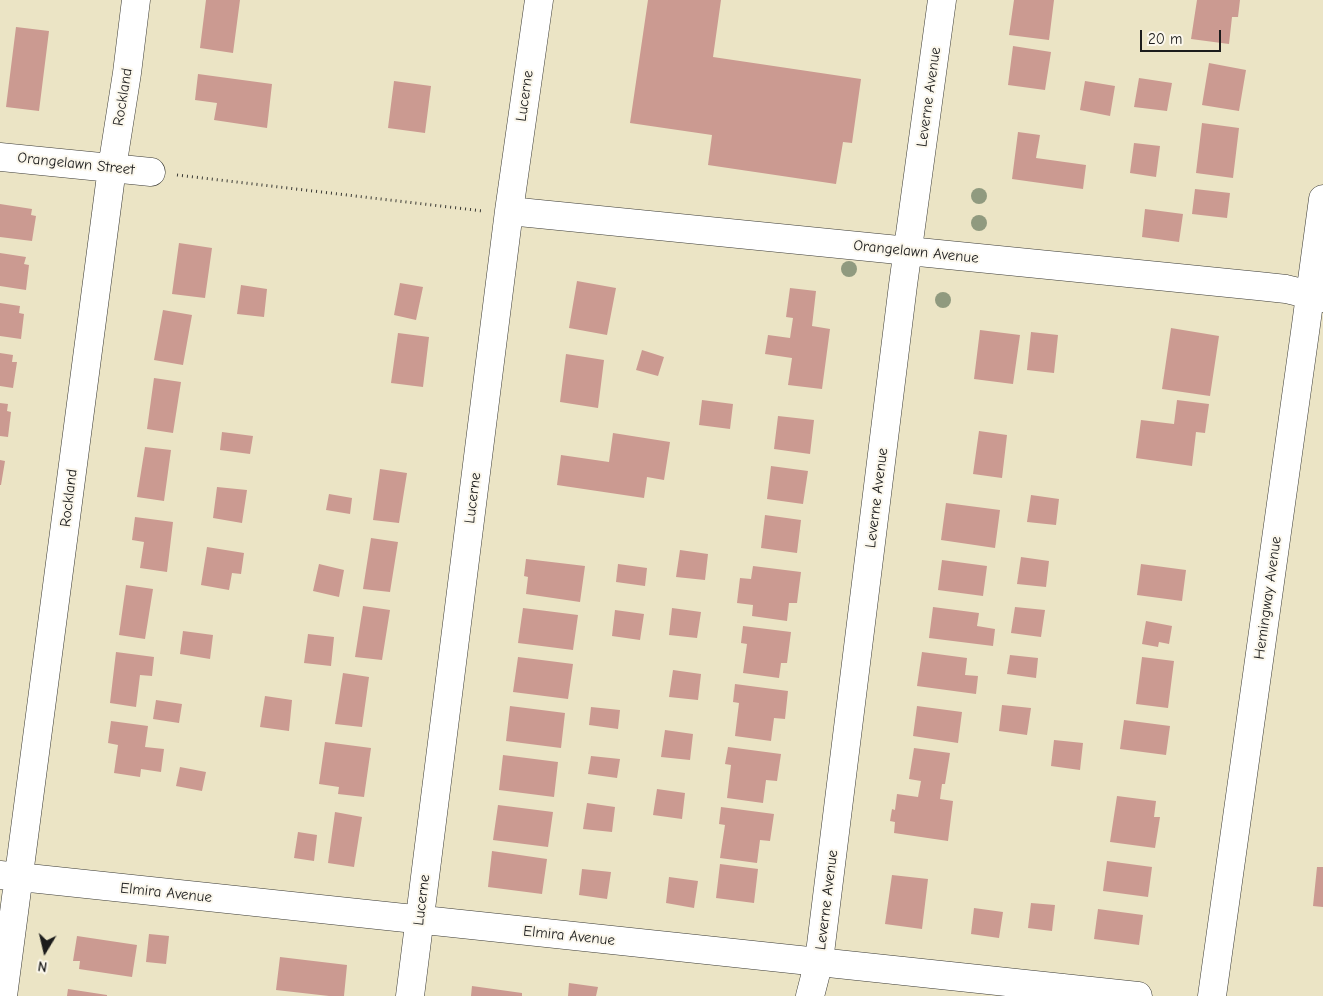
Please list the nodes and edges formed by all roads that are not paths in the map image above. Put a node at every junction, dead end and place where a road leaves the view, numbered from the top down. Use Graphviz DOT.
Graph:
graph roads {
  1 [pos="136,0"];
  2 [pos="539,0"];
  3 [pos="942,0"];
  4 [pos="0,157"];
  5 [pos="112,168"];
  6 [pos="151,172"];
  7 [pos="1323,199"];
  8 [pos="509,211"];
  9 [pos="908,251"];
  10 [pos="1317,297"];
  11 [pos="10,876"];
  12 [pos="419,920"];
  13 [pos="819,962"];
  14 [pos="3,996"];
  15 [pos="410,996"];
  16 [pos="810,996"];
  17 [pos="1138,996"];
  18 [pos="1212,996"];
  1 -- 5 [label="street, Rockland"];
  2 -- 8 [label="street, Lucerne"];
  3 -- 9 [label="street, Leverne Avenue"];
  4 -- 5 [label="street, Orangelawn Street"];
  5 -- 6 [label="street, Orangelawn Street"];
  5 -- 11 [label="street, Rockland"];
  7 -- 10 [label="street, Hemingway Avenue"];
  8 -- 9 [label="street, Orangelawn Avenue"];
  8 -- 12 [label="street, Lucerne"];
  9 -- 10 [label="street, Orangelawn Avenue"];
  9 -- 13 [label="street, Leverne Avenue"];
  10 -- 18 [label="street, Hemingway Avenue"];
  11 -- 12 [label="street, Elmira Avenue"];
  11 -- 14 [label="street, Rockland"];
  12 -- 13 [label="street, Elmira Avenue"];
  12 -- 15 [label="street, Lucerne"];
  13 -- 16 [label="street, Leverne Avenue"];
  13 -- 17 [label="street, Elmira Avenue"];
}
